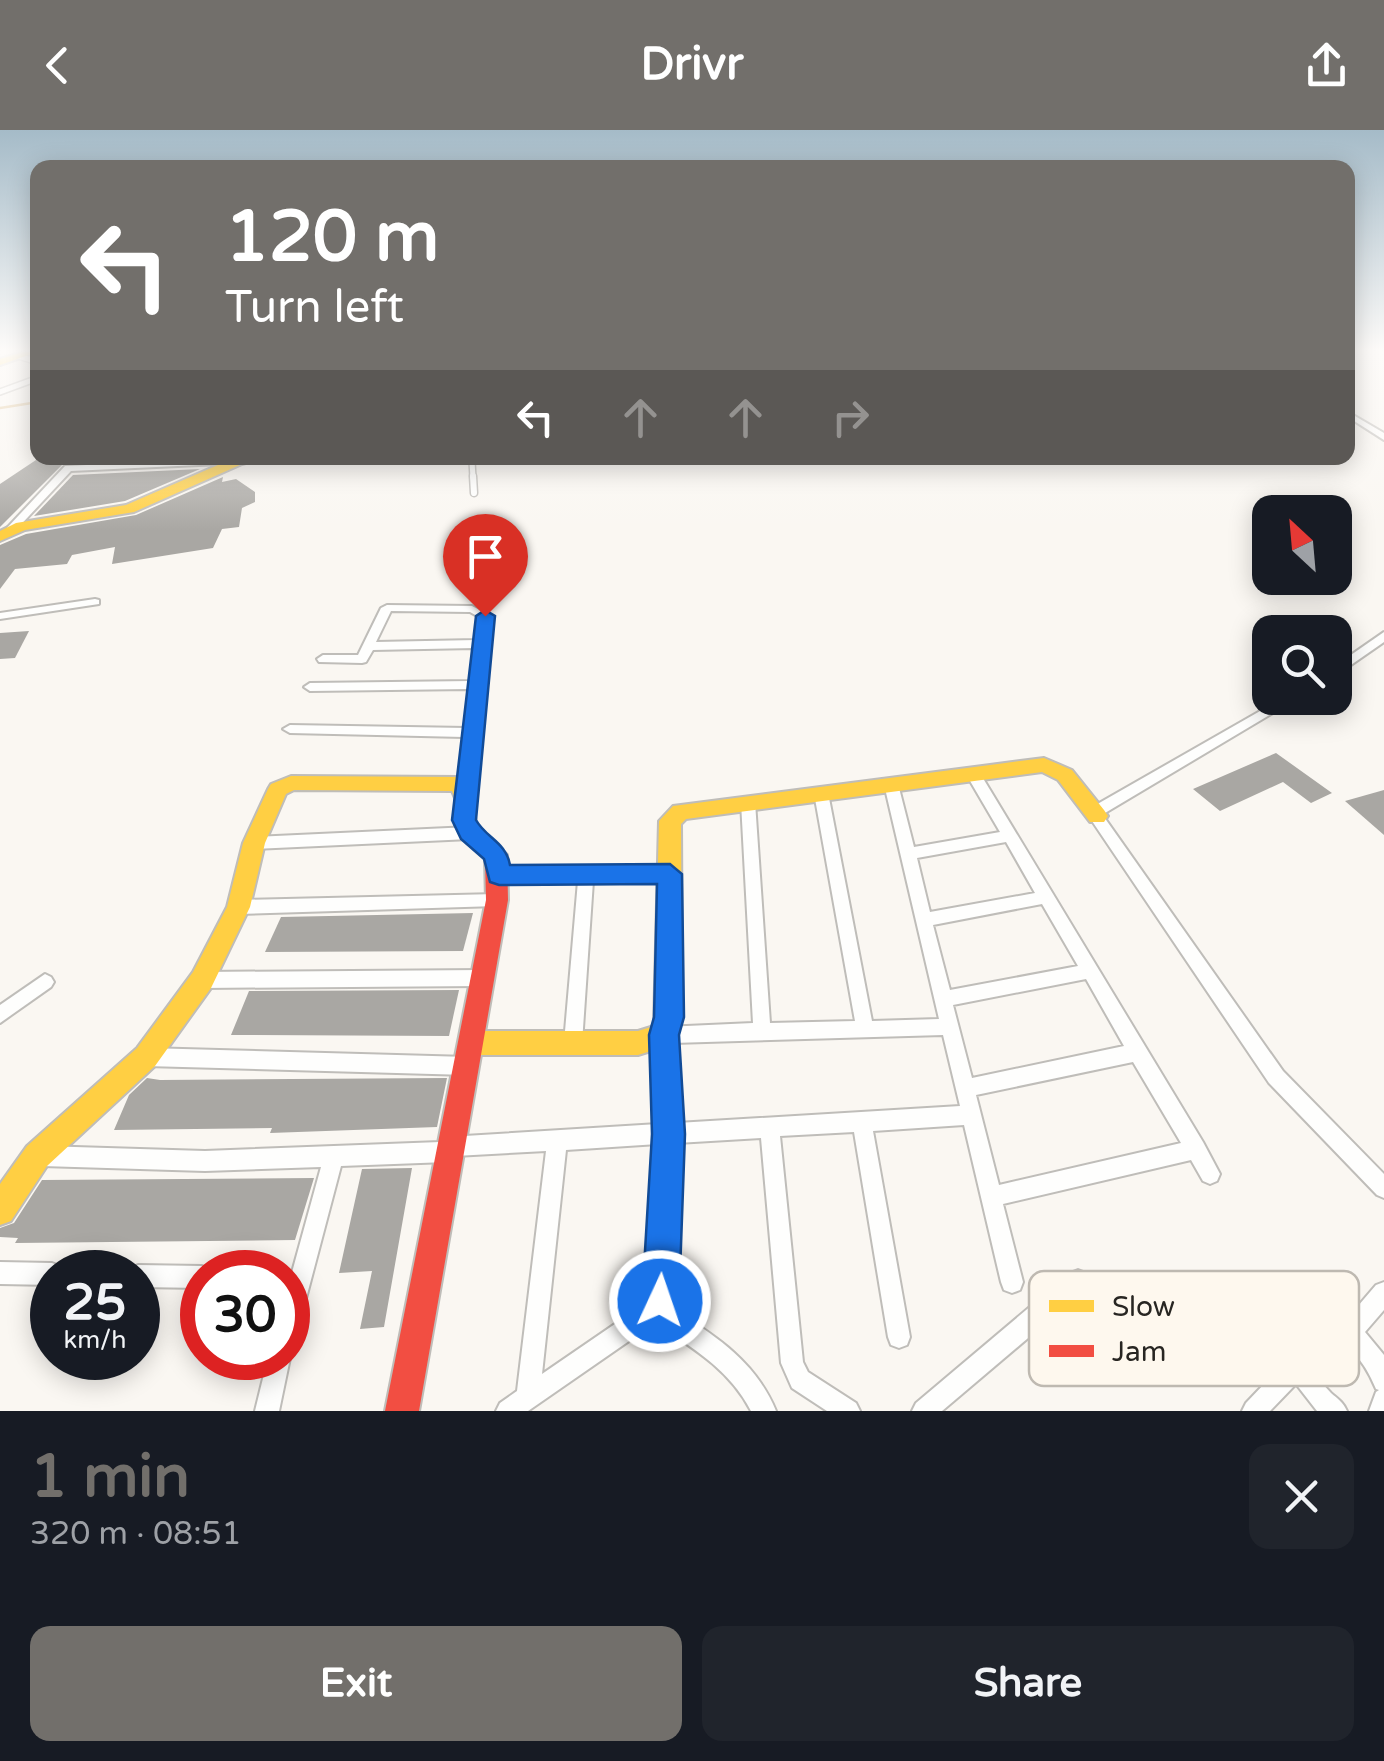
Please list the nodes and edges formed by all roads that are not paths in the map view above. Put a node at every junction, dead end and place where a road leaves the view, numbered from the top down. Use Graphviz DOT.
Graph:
graph roads {
  1 [pos="1355,418"];
  2 [pos="1355,427"];
  3 [pos="1384,437"];
  4 [pos="1384,445"];
  5 [pos="128,465"];
  6 [pos="235,465"];
  7 [pos="472,465"];
  8 [pos="474,493"];
  9 [pos="5,533"];
  10 [pos="95,602"];
  11 [pos="0,616"];
  12 [pos="1384,636"];
  13 [pos="484,644"];
  14 [pos="370,646"];
  15 [pos="323,659"];
  16 [pos="1352,660"];
  17 [pos="478,684"];
  18 [pos="310,686"];
  19 [pos="1263,715"];
  20 [pos="290,730"];
  21 [pos="474,732"];
  22 [pos="974,774"];
  23 [pos="891,784"];
  24 [pos="466,790"];
  25 [pos="821,793"];
  26 [pos="748,802"];
  27 [pos="1098,813"];
  28 [pos="470,832"];
  29 [pos="1010,836"];
  30 [pos="254,843"];
  31 [pos="908,854"];
  32 [pos="670,874"];
  33 [pos="499,875"];
  34 [pos="586,875"];
  35 [pos="1046,897"];
  36 [pos="497,900"];
  37 [pos="238,907"];
  38 [pos="924,920"];
  39 [pos="1090,971"];
  40 [pos="482,978"];
  41 [pos="202,980"];
  42 [pos="45,982"];
  43 [pos="944,999"];
  44 [pos="0,1015"];
  45 [pos="950,1028"];
  46 [pos="865,1029"];
  47 [pos="762,1031"];
  48 [pos="664,1035"];
  49 [pos="474,1043"];
  50 [pos="573,1043"];
  51 [pos="1138,1052"];
  52 [pos="146,1058"];
  53 [pos="468,1066"];
  54 [pos="965,1088"];
  55 [pos="972,1116"];
  56 [pos="862,1123"];
  57 [pos="770,1129"];
  58 [pos="668,1134"];
  59 [pos="556,1140"];
  60 [pos="447,1150"];
  61 [pos="1196,1150"];
  62 [pos="36,1156"];
  63 [pos="333,1158"];
  64 [pos="1210,1174"];
  65 [pos="1384,1188"];
  66 [pos="992,1197"];
  67 [pos="0,1210"];
  68 [pos="302,1250"];
  69 [pos="0,1273"];
  70 [pos="30,1274"];
  71 [pos="1012,1282"];
  72 [pos="1384,1294"];
  73 [pos="655,1310"];
  74 [pos="1029,1322"];
  75 [pos="1359,1322"];
  76 [pos="899,1336"];
  77 [pos="1359,1341"];
  78 [pos="1382,1365"];
  79 [pos="275,1380"];
  80 [pos="1277,1386"];
  81 [pos="1308,1386"];
  82 [pos="1384,1400"];
  83 [pos="518,1404"];
  84 [pos="267,1411"];
  85 [pos="402,1411"];
  86 [pos="764,1411"];
  87 [pos="848,1411"];
  88 [pos="924,1411"];
  89 [pos="1254,1411"];
  90 [pos="1335,1411"];
  91 [pos="1380,1411"];
  1 -- 3 [label="street"];
  2 -- 4 [label="street"];
  5 -- 9 [label="street"];
  6 -- 9 [label="street"];
  7 -- 8 [label="lane"];
  10 -- 11 [label="street"];
  12 -- 16 [label="street"];
  13 -- 14 [label="street"];
  13 -- 14 [label="street"];
  13 -- 17 [label="street"];
  14 -- 15 [label="street"];
  17 -- 18 [label="street"];
  17 -- 21 [label="street"];
  19 -- 27 [label="street"];
  20 -- 21 [label="street"];
  21 -- 24 [label="street"];
  22 -- 23 [label="street"];
  22 -- 27 [label="street"];
  22 -- 29 [label="street"];
  23 -- 25 [label="street"];
  23 -- 31 [label="street"];
  24 -- 28 [label="street"];
  24 -- 30 [label="street"];
  25 -- 26 [label="street"];
  25 -- 46 [label="street"];
  26 -- 32 [label="street"];
  26 -- 47 [label="street"];
  27 -- 65 [label="street"];
  28 -- 30 [label="street"];
  28 -- 33 [label="street"];
  29 -- 31 [label="street"];
  29 -- 35 [label="street"];
  30 -- 37 [label="street"];
  31 -- 38 [label="street"];
  32 -- 34 [label="street"];
  32 -- 48 [label="street"];
  33 -- 34 [label="street"];
  33 -- 36 [label="street"];
  34 -- 50 [label="street"];
  35 -- 38 [label="street"];
  35 -- 39 [label="street"];
  36 -- 37 [label="street"];
  36 -- 40 [label="street"];
  37 -- 41 [label="street"];
  38 -- 43 [label="street"];
  39 -- 43 [label="street"];
  39 -- 51 [label="street"];
  40 -- 41 [label="street"];
  40 -- 49 [label="street"];
  41 -- 52 [label="street"];
  42 -- 44 [label="street"];
  43 -- 45 [label="street"];
  45 -- 46 [label="street"];
  45 -- 54 [label="street"];
  46 -- 47 [label="street"];
  47 -- 48 [label="street"];
  48 -- 50 [label="street"];
  48 -- 58 [label="street"];
  49 -- 50 [label="street"];
  49 -- 53 [label="street"];
  51 -- 54 [label="street"];
  51 -- 61 [label="street"];
  52 -- 53 [label="street"];
  52 -- 62 [label="street"];
  53 -- 60 [label="street"];
  54 -- 55 [label="street"];
  55 -- 56 [label="street"];
  55 -- 66 [label="street"];
  56 -- 57 [label="street"];
  56 -- 76 [label="street"];
  57 -- 58 [label="street"];
  57 -- 87 [label="street"];
  58 -- 59 [label="street"];
  58 -- 73 [label="street"];
  59 -- 60 [label="street"];
  59 -- 83 [label="street"];
  60 -- 63 [label="street"];
  60 -- 85 [label="street"];
  61 -- 64 [label="street"];
  61 -- 66 [label="street"];
  62 -- 63 [label="street"];
  62 -- 67 [label="street"];
  63 -- 68 [label="street"];
  66 -- 71 [label="street"];
  69 -- 70 [label="street"];
  72 -- 75 [label="street"];
  73 -- 83 [label="street"];
  73 -- 86 [label="street"];
  74 -- 88 [label="street"];
  77 -- 78 [label="street"];
  79 -- 84 [label="street"];
  80 -- 89 [label="street"];
  81 -- 90 [label="street"];
  82 -- 91 [label="street"];
}
